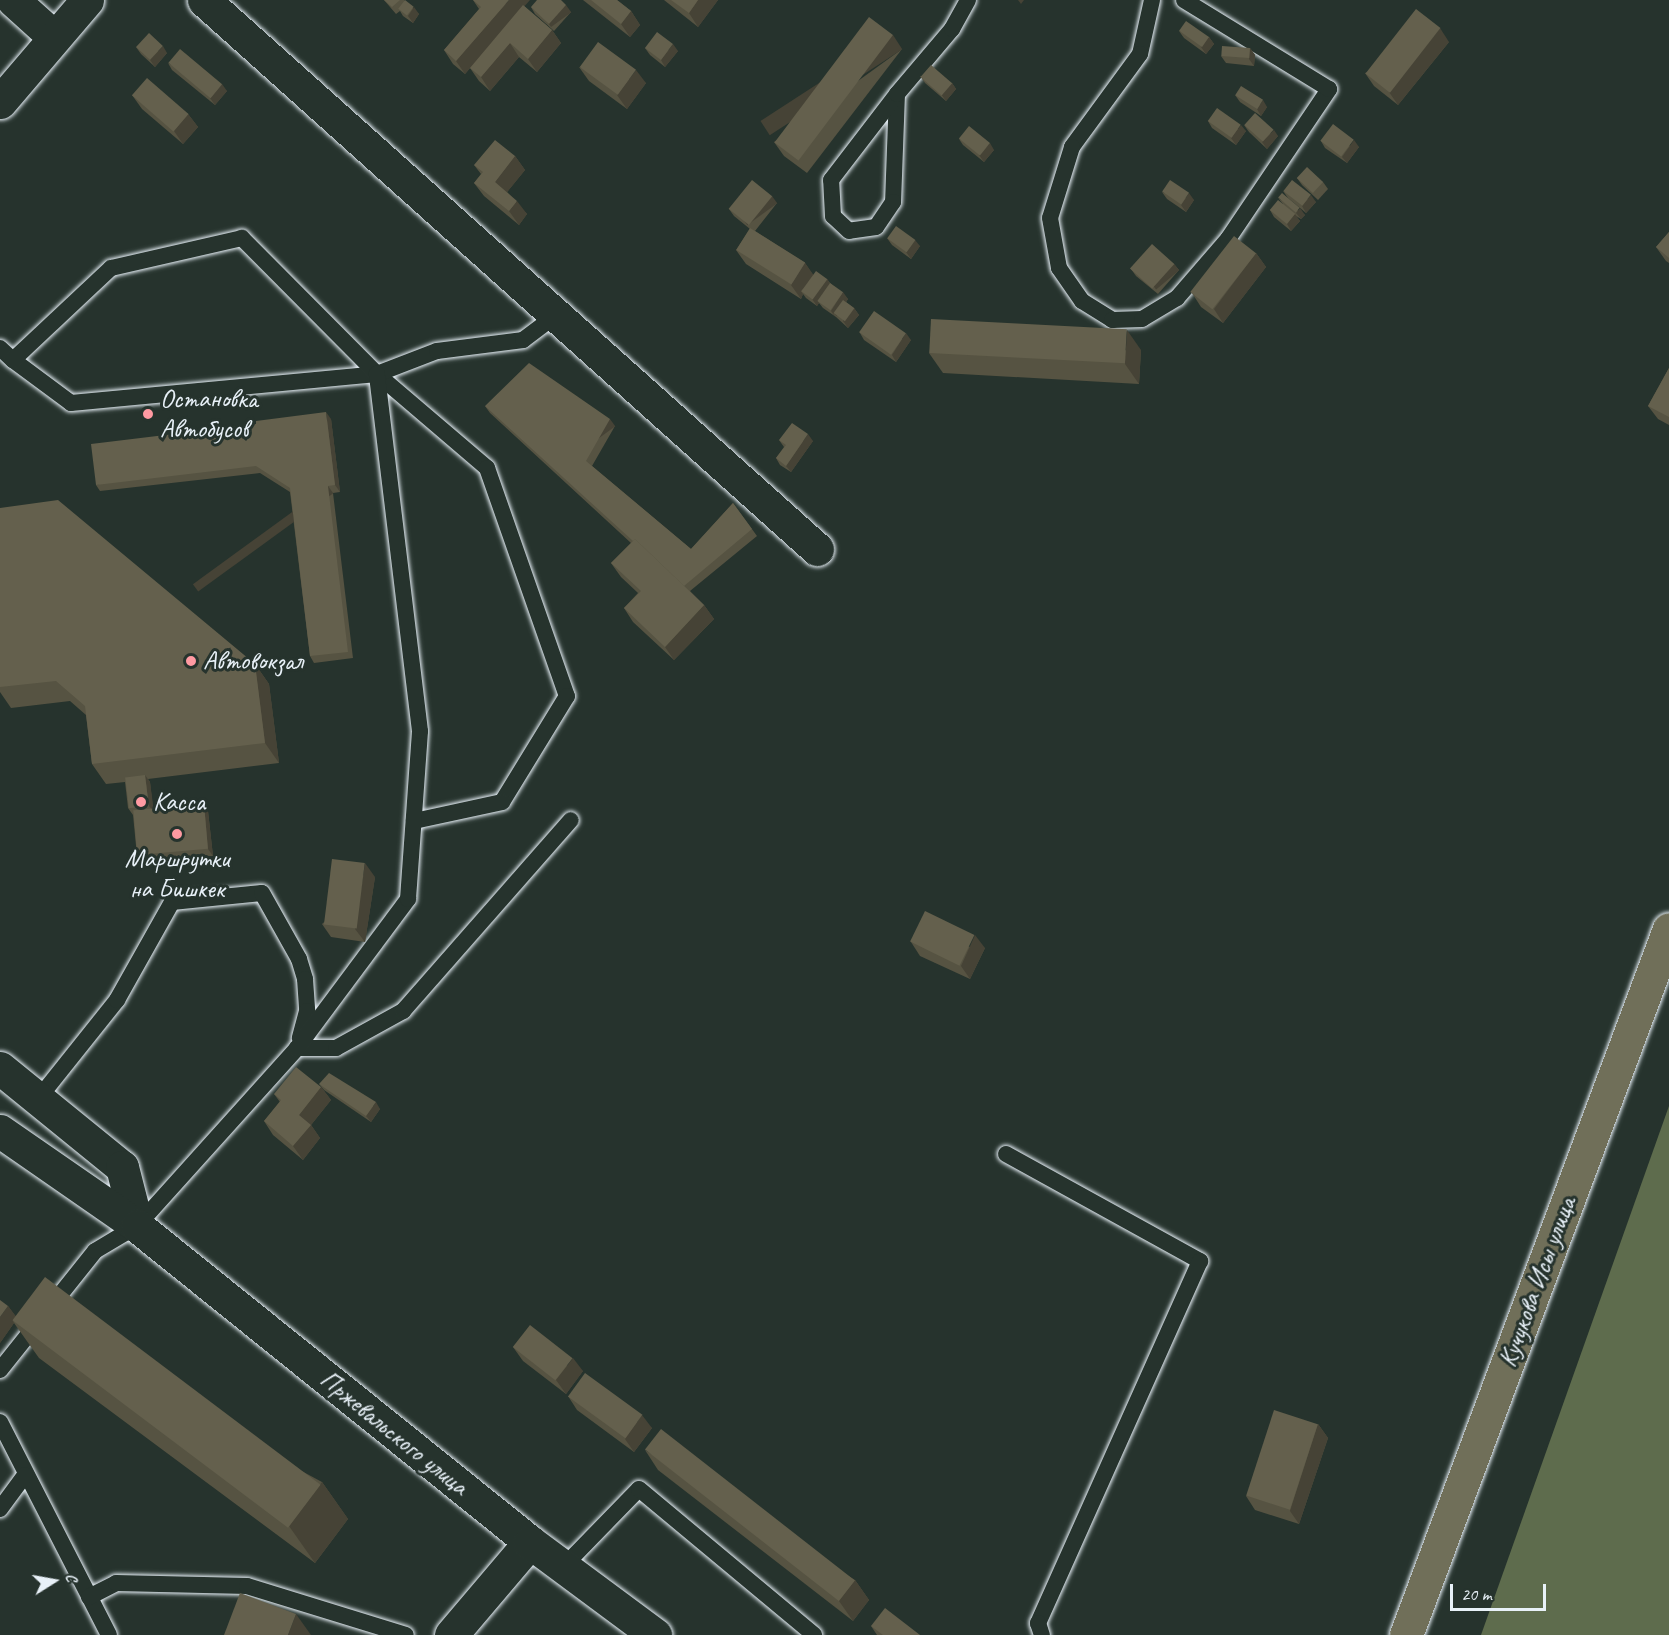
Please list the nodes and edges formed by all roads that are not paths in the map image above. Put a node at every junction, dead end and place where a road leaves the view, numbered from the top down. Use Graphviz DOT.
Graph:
graph roads {
  1 [pos="13,0"];
  2 [pos="87,0"];
  3 [pos="204,0"];
  4 [pos="968,0"];
  5 [pos="1152,0"];
  6 [pos="1184,0"];
  7 [pos="53,36"];
  8 [pos="897,94"];
  9 [pos="0,102"];
  10 [pos="556,315"];
  11 [pos="0,348"];
  12 [pos="13,360"];
  13 [pos="377,374"];
  14 [pos="817,549"];
  15 [pos="571,820"];
  16 [pos="414,821"];
  17 [pos="1669,929"];
  18 [pos="297,1048"];
  19 [pos="0,1068"];
  20 [pos="38,1099"];
  21 [pos="0,1131"];
  22 [pos="1006,1154"];
  23 [pos="136,1226"];
  24 [pos="0,1370"];
  25 [pos="0,1422"];
  26 [pos="26,1475"];
  27 [pos="0,1509"];
  28 [pos="530,1542"];
  29 [pos="564,1566"];
  30 [pos="89,1597"];
  31 [pos="108,1635"];
  32 [pos="406,1635"];
  33 [pos="451,1635"];
  34 [pos="655,1635"];
  35 [pos="814,1635"];
  36 [pos="1041,1635"];
  37 [pos="1406,1635"];
  1 -- 7 [label="street"];
  2 -- 7 [label="street"];
  3 -- 10 [label="street"];
  4 -- 8 [label="lane"];
  5 -- 6 [label="lane"];
  7 -- 9 [label="street"];
  8 -- 8 [label="lane"];
  10 -- 13 [label="lane"];
  10 -- 14 [label="street"];
  11 -- 12 [label="lane"];
  12 -- 13 [label="lane"];
  12 -- 13 [label="lane"];
  13 -- 16 [label="lane"];
  13 -- 16 [label="lane"];
  15 -- 18 [label="lane"];
  16 -- 18 [label="lane"];
  17 -- 37 [label="main road, Кучукова Исы улица"];
  18 -- 20 [label="lane"];
  18 -- 23 [label="lane"];
  19 -- 20 [label="street"];
  20 -- 23 [label="street"];
  21 -- 23 [label="street, Пржевальского улица"];
  22 -- 36 [label="lane"];
  23 -- 24 [label="lane"];
  23 -- 28 [label="street, Пржевальского улица"];
  25 -- 26 [label="lane"];
  26 -- 27 [label="lane"];
  26 -- 30 [label="lane"];
  28 -- 29 [label="street, Пржевальского улица"];
  28 -- 33 [label="street"];
  29 -- 34 [label="street, Пржевальского улица"];
  29 -- 35 [label="lane"];
  30 -- 31 [label="lane"];
  30 -- 32 [label="lane"];
}
